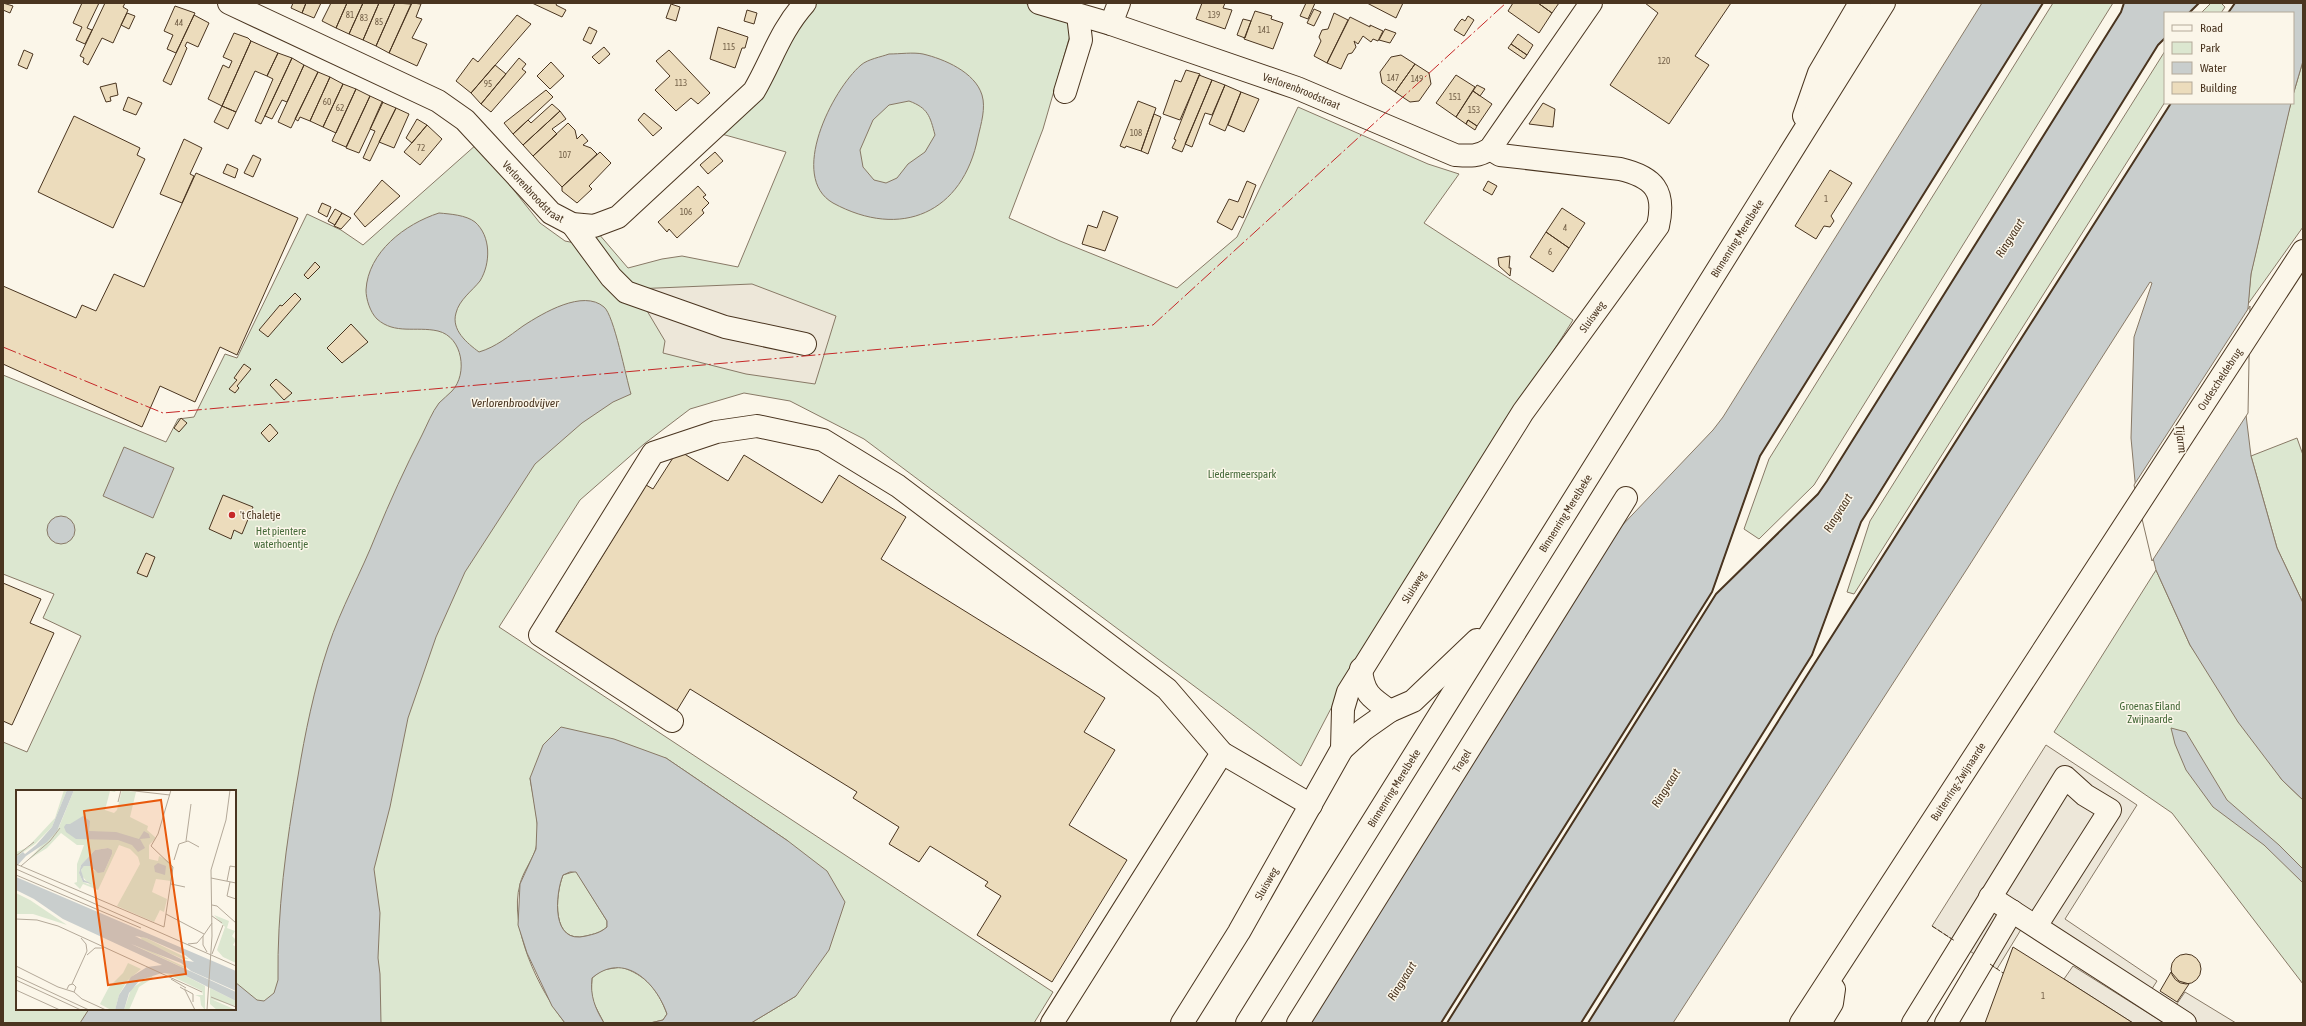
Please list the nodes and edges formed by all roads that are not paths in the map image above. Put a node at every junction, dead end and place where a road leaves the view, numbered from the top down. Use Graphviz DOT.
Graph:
graph roads {
  1 [pos="229,3"];
  2 [pos="805,3"];
  3 [pos="1039,3"];
  4 [pos="1119,3"];
  5 [pos="1591,3"];
  6 [pos="1860,3"];
  7 [pos="1884,3"];
  8 [pos="1078,14"];
  9 [pos="1111,24"];
  10 [pos="1065,92"];
  11 [pos="1490,149"];
  12 [pos="1789,156"];
  13 [pos="572,224"];
  14 [pos="2303,251"];
  15 [pos="805,344"];
  16 [pos="1626,498"];
  17 [pos="2116,541"];
  18 [pos="1499,620"];
  19 [pos="1361,669"];
  20 [pos="1390,712"];
  21 [pos="672,721"];
  22 [pos="1342,749"];
  23 [pos="1222,753"];
  24 [pos="1312,805"];
  25 [pos="1990,897"];
  26 [pos="2012,911"];
  27 [pos="2036,926"];
  28 [pos="1836,969"];
  29 [pos="1052,1023"];
  30 [pos="1182,1023"];
  31 [pos="1247,1023"];
  32 [pos="1298,1023"];
  33 [pos="1801,1023"];
  34 [pos="1820,1023"];
  35 [pos="1913,1023"];
  36 [pos="1946,1023"];
  37 [pos="2185,1023"];
  1 -- 13 [label="main road, Verlorenbroodstraat"];
  2 -- 13 [label="main road, Verlorenbroodstraat"];
  3 -- 8 [label="main road, Verlorenbroodstraat"];
  4 -- 9 [label="main road"];
  5 -- 11 [label="main road"];
  6 -- 12 [label="main road"];
  7 -- 12 [label="main road, Binnenring Merelbeke"];
  8 -- 9 [label="main road, Verlorenbroodstraat"];
  8 -- 10 [label="main road"];
  9 -- 11 [label="main road, Verlorenbroodstraat"];
  11 -- 19 [label="main road, Sluisweg"];
  12 -- 18 [label="main road, Binnenring Merelbeke"];
  13 -- 15 [label="main road"];
  14 -- 17 [label="main road, Oudescheldebrug"];
  16 -- 32 [label="main road, Tragel"];
  17 -- 28 [label="main road, Buitenring-Zwijnaarde"];
  18 -- 20 [label="main road"];
  18 -- 31 [label="main road, Binnenring Merelbeke"];
  19 -- 20 [label="main road"];
  19 -- 22 [label="main road, Sluisweg"];
  20 -- 22 [label="main road"];
  21 -- 23 [label="main road"];
  22 -- 24 [label="main road, Sluisweg"];
  23 -- 24 [label="main road"];
  23 -- 29 [label="main road"];
  24 -- 30 [label="main road, Sluisweg"];
  25 -- 26 [label="main road"];
  25 -- 27 [label="main road"];
  25 -- 35 [label="main road"];
  26 -- 27 [label="main road"];
  26 -- 36 [label="main road"];
  27 -- 37 [label="main road"];
  28 -- 33 [label="main road, Buitenring-Zwijnaarde"];
  28 -- 34 [label="main road"];
}
